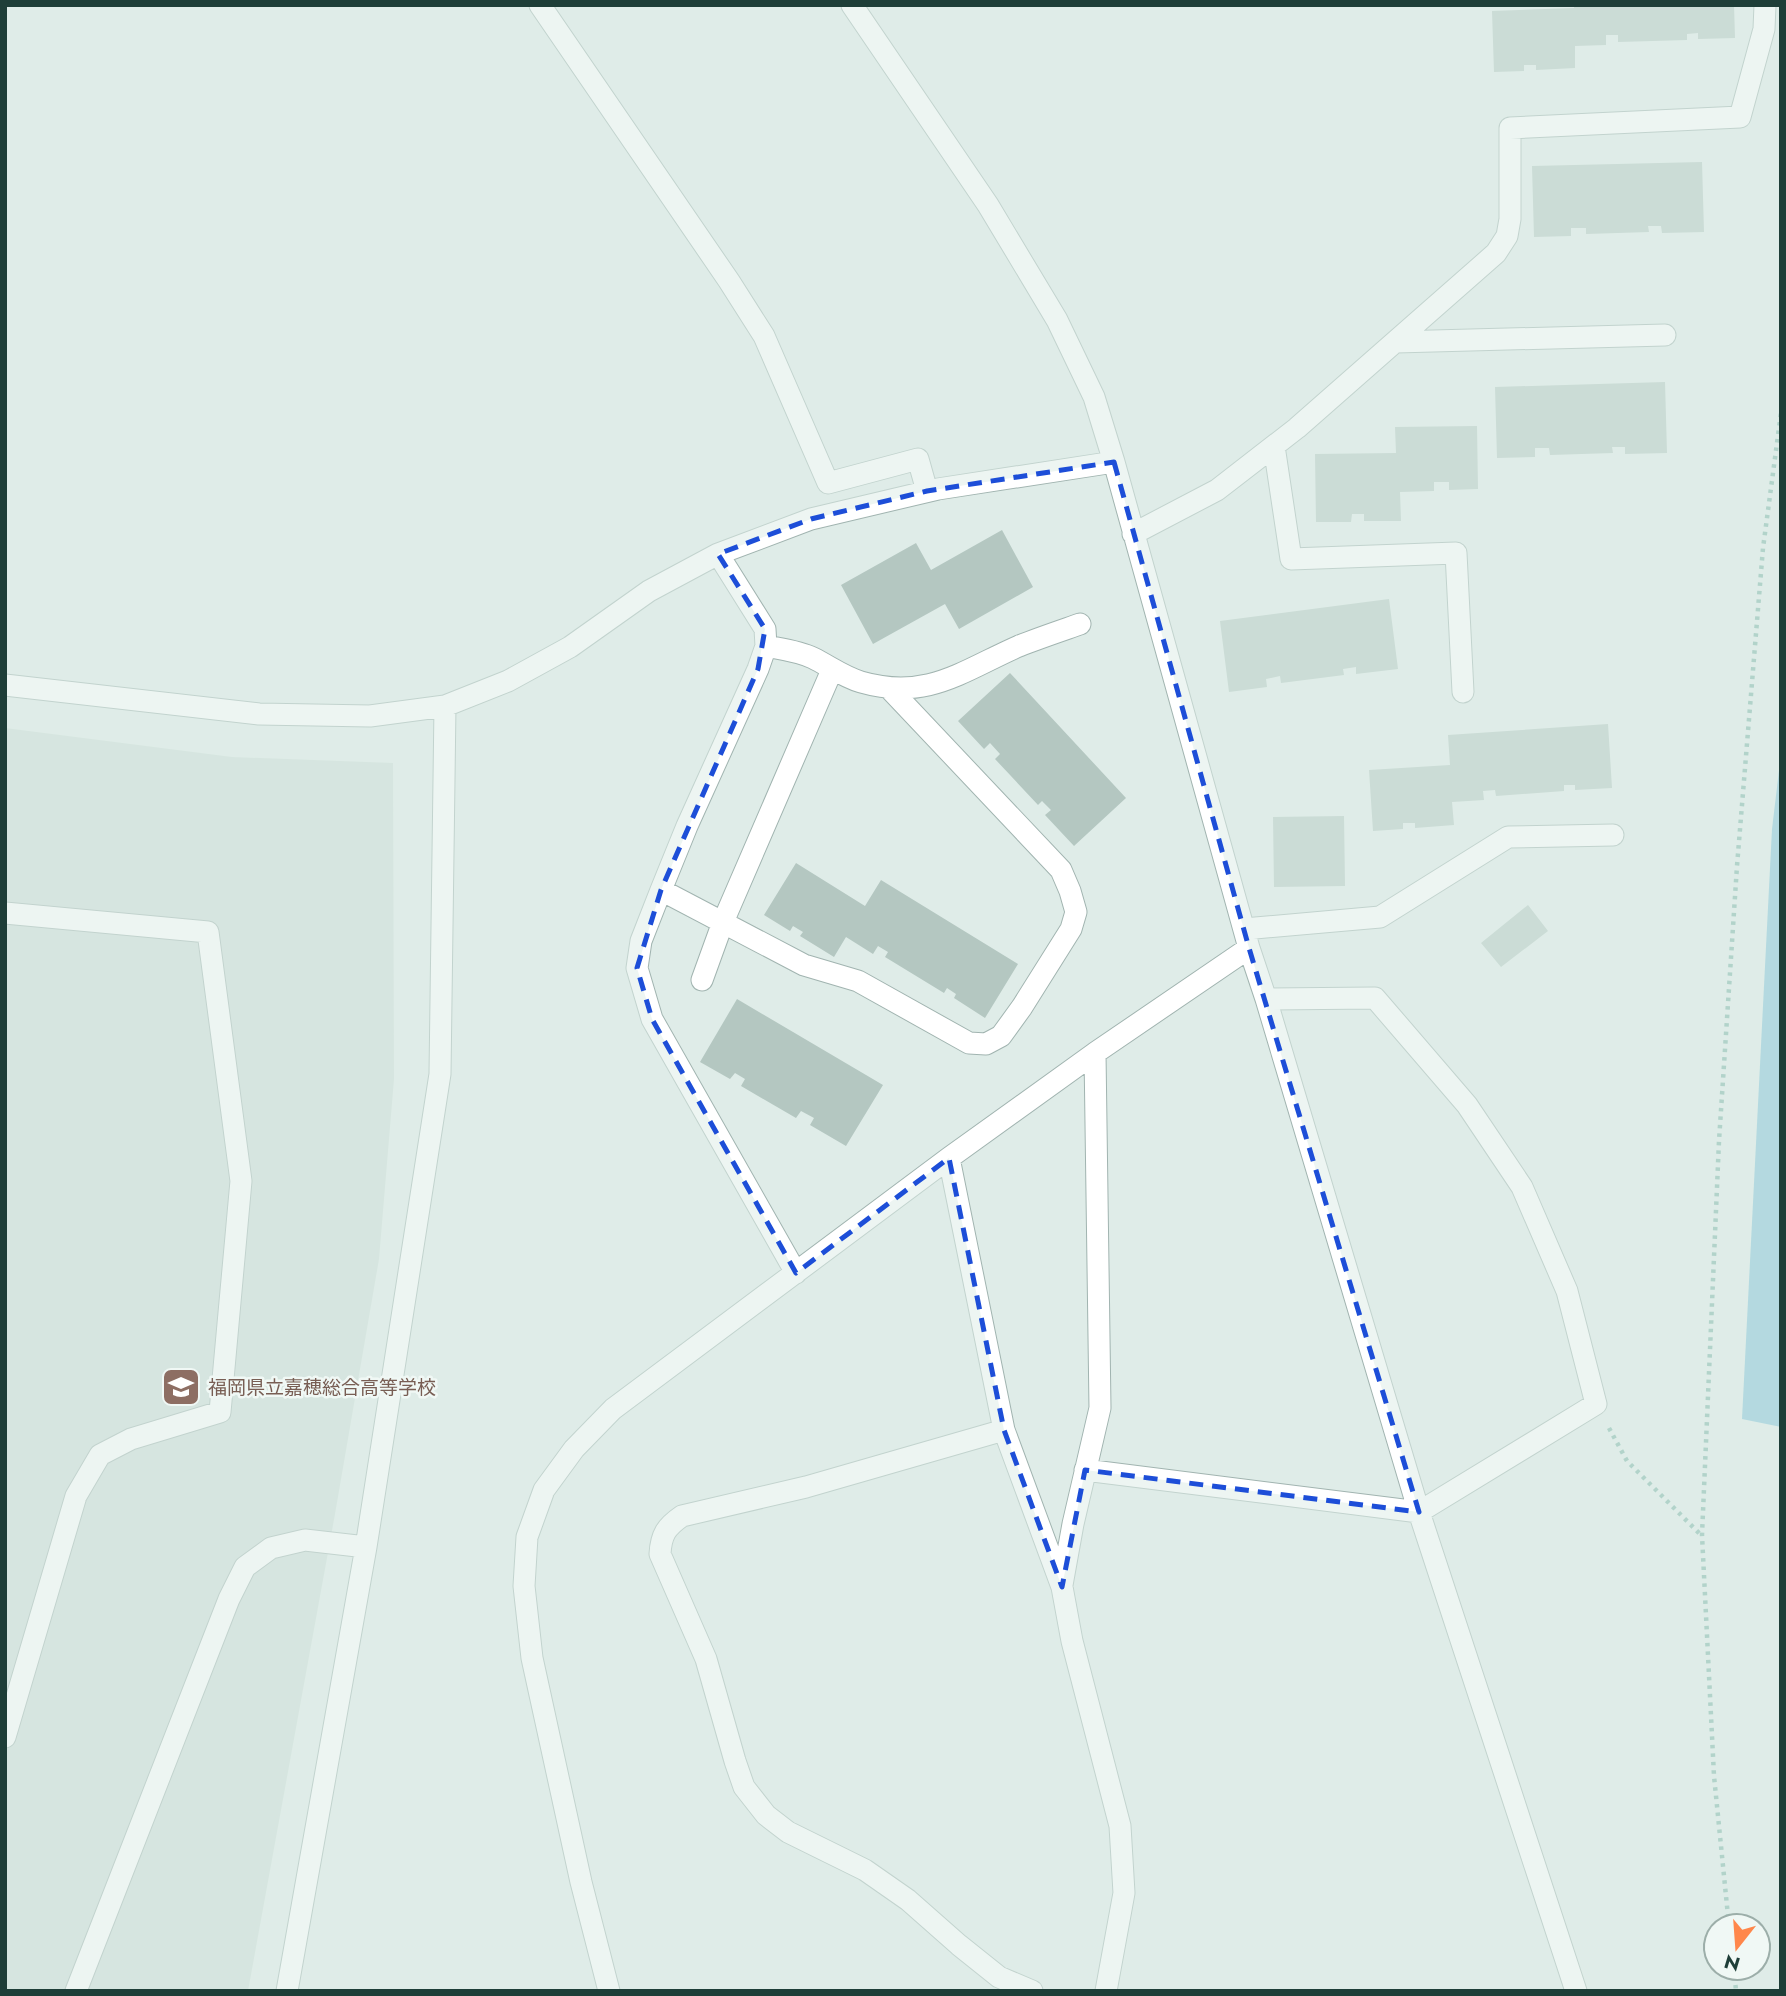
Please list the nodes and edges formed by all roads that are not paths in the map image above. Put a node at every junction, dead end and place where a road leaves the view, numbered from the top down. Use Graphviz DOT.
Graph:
graph roads {
  1 [pos="540,5"];
  2 [pos="852,5"];
  3 [pos="1765,5"];
  4 [pos="1665,335"];
  5 [pos="1396,342"];
  6 [pos="1274,446"];
  7 [pos="1114,462"];
  8 [pos="927,491"];
  9 [pos="1133,534"];
  10 [pos="718,554"];
  11 [pos="1080,624"];
  12 [pos="766,646"];
  13 [pos="832,670"];
  14 [pos="5,685"];
  15 [pos="889,688"];
  16 [pos="1463,692"];
  17 [pos="444,706"];
  18 [pos="1613,835"];
  19 [pos="661,890"];
  20 [pos="5,914"];
  21 [pos="723,922"];
  22 [pos="1246,938"];
  23 [pos="702,979"];
  24 [pos="1266,999"];
  25 [pos="1095,1053"];
  26 [pos="949,1158"];
  27 [pos="796,1273"];
  28 [pos="1004,1430"];
  29 [pos="1085,1470"];
  30 [pos="1419,1512"];
  31 [pos="366,1547"];
  32 [pos="1062,1587"];
  33 [pos="5,1737"];
  34 [pos="76,1991"];
  35 [pos="287,1991"];
  36 [pos="609,1991"];
  37 [pos="1032,1991"];
  38 [pos="1106,1991"];
  39 [pos="1576,1991"];
  1 -- 8 [label="street"];
  2 -- 7 [label="street"];
  3 -- 5 [label="street"];
  4 -- 5 [label="street"];
  5 -- 6 [label="street"];
  6 -- 9 [label="street"];
  6 -- 16 [label="street"];
  7 -- 8 [label="street"];
  7 -- 9 [label="street"];
  8 -- 10 [label="street"];
  9 -- 22 [label="street"];
  10 -- 12 [label="street"];
  10 -- 17 [label="street"];
  11 -- 15 [label="street"];
  12 -- 13 [label="street"];
  12 -- 19 [label="street"];
  13 -- 15 [label="street"];
  13 -- 21 [label="street"];
  14 -- 17 [label="street"];
  15 -- 21 [label="street"];
  17 -- 31 [label="street"];
  18 -- 22 [label="street"];
  19 -- 21 [label="street"];
  19 -- 27 [label="street"];
  20 -- 33 [label="street"];
  21 -- 23 [label="street"];
  22 -- 24 [label="street"];
  22 -- 25 [label="street"];
  24 -- 30 [label="street"];
  24 -- 30 [label="street"];
  25 -- 26 [label="street"];
  25 -- 29 [label="street"];
  26 -- 27 [label="street"];
  26 -- 28 [label="street"];
  27 -- 36 [label="street"];
  28 -- 32 [label="street"];
  28 -- 37 [label="street"];
  29 -- 30 [label="street"];
  29 -- 32 [label="street"];
  30 -- 39 [label="street"];
  31 -- 34 [label="street"];
  31 -- 35 [label="street"];
  32 -- 38 [label="street"];
}
